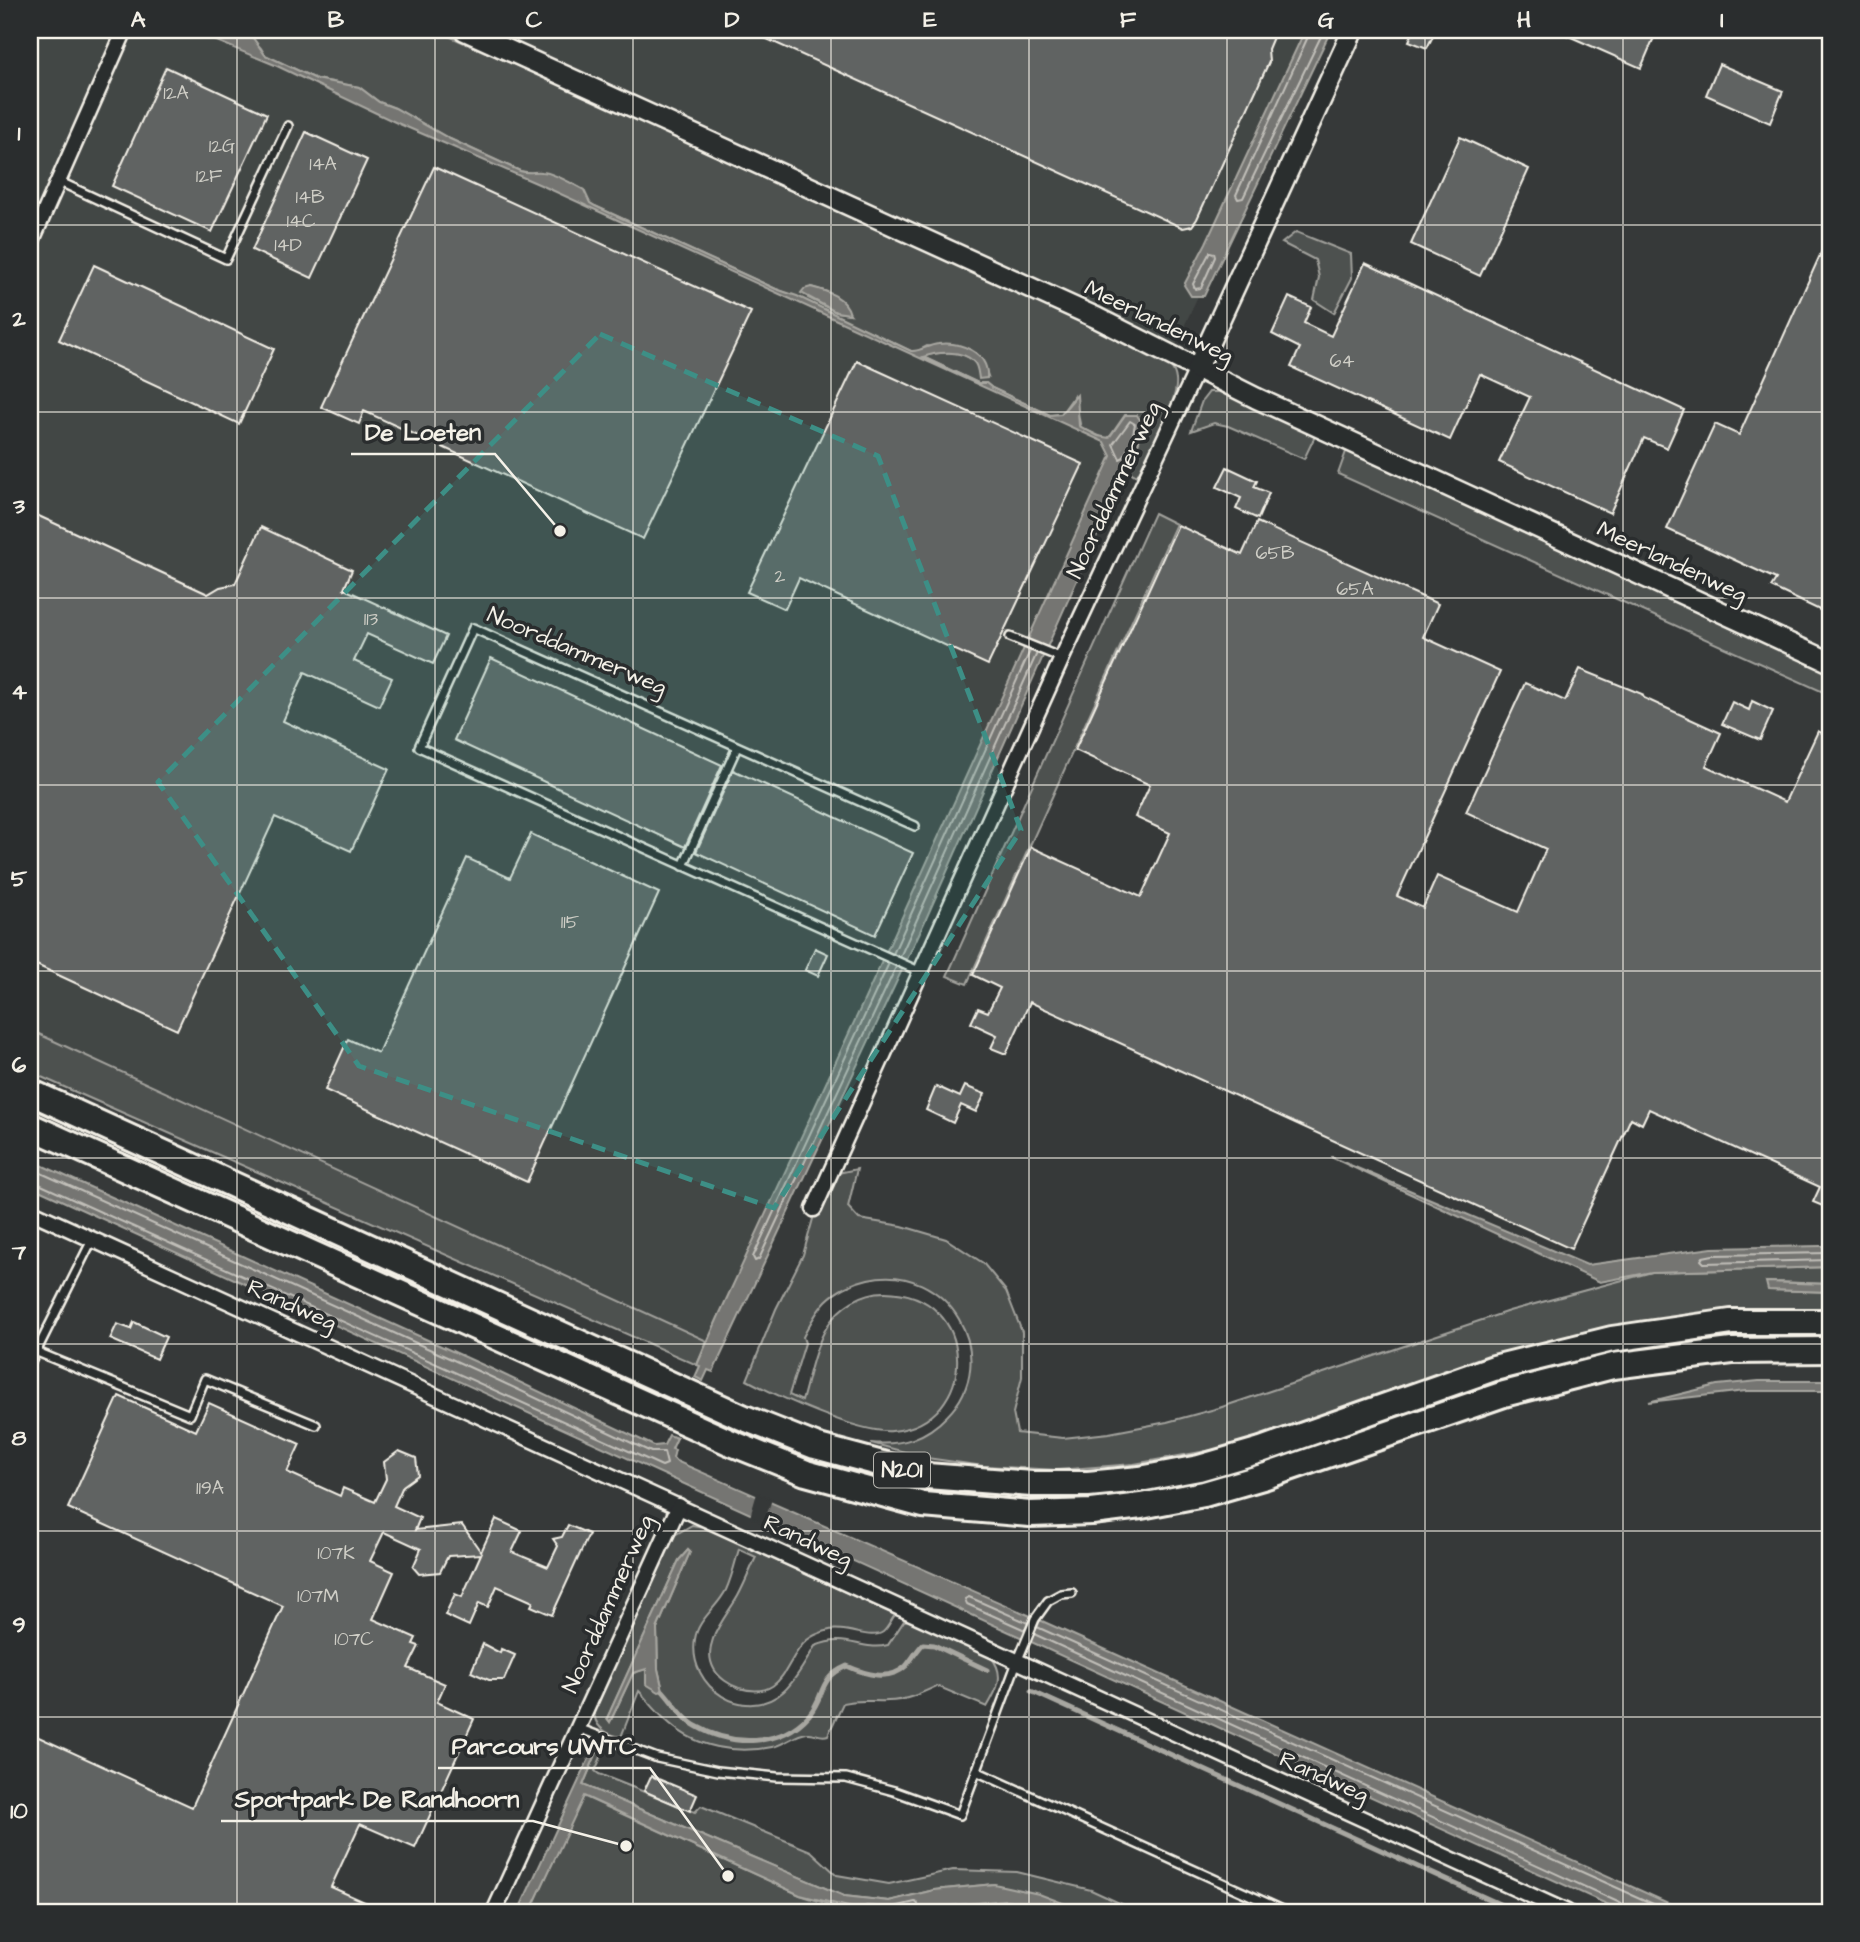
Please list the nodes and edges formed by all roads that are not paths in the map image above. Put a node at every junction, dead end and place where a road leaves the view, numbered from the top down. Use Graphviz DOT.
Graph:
graph roads {
  1 [pos="125,30"];
  2 [pos="464,30"];
  3 [pos="1353,30"];
  4 [pos="288,126"];
  5 [pos="58,181"];
  6 [pos="30,245"];
  7 [pos="1197,369"];
  8 [pos="1013,638"];
  9 [pos="1058,657"];
  10 [pos="1830,662"];
  11 [pos="737,747"];
  12 [pos="915,826"];
  13 [pos="683,866"];
  14 [pos="918,970"];
  15 [pos="30,1092"];
  16 [pos="30,1126"];
  17 [pos="814,1209"];
  18 [pos="30,1211"];
  19 [pos="92,1240"];
  20 [pos="1830,1322"];
  21 [pos="33,1350"];
  22 [pos="1830,1350"];
  23 [pos="30,1364"];
  24 [pos="316,1425"];
  25 [pos="679,1506"];
  26 [pos="1072,1593"];
  27 [pos="1017,1662"];
  28 [pos="578,1728"];
  29 [pos="976,1772"];
  30 [pos="494,1912"];
  31 [pos="1287,1912"];
  32 [pos="1567,1912"];
  1 -- 5 [label="street"];
  2 -- 7 [label="street, Meerlandenweg"];
  3 -- 7 [label="street, Noorddammerweg"];
  4 -- 5 [label="lane"];
  5 -- 6 [label="street"];
  7 -- 9 [label="street, Noorddammerweg"];
  7 -- 10 [label="street, Meerlandenweg"];
  8 -- 9 [label="lane"];
  9 -- 14 [label="street, Noorddammerweg"];
  11 -- 12 [label="lane, Noorddammerweg"];
  11 -- 13 [label="lane"];
  11 -- 13 [label="lane, Noorddammerweg"];
  13 -- 14 [label="lane, Noorddammerweg"];
  14 -- 17 [label="street, Noorddammerweg"];
  15 -- 20 [label="highway, N201"];
  16 -- 22 [label="highway, N201"];
  18 -- 19 [label="street, Randweg"];
  19 -- 21 [label="lane"];
  19 -- 25 [label="street, Randweg"];
  21 -- 23 [label="lane"];
  21 -- 24 [label="lane"];
  25 -- 27 [label="street, Randweg"];
  25 -- 28 [label="street, Noorddammerweg"];
  26 -- 27 [label="lane"];
  27 -- 29 [label="lane"];
  27 -- 32 [label="street, Randweg"];
  28 -- 29 [label="lane"];
  28 -- 30 [label="street, Noorddammerweg"];
  29 -- 31 [label="lane"];
}
